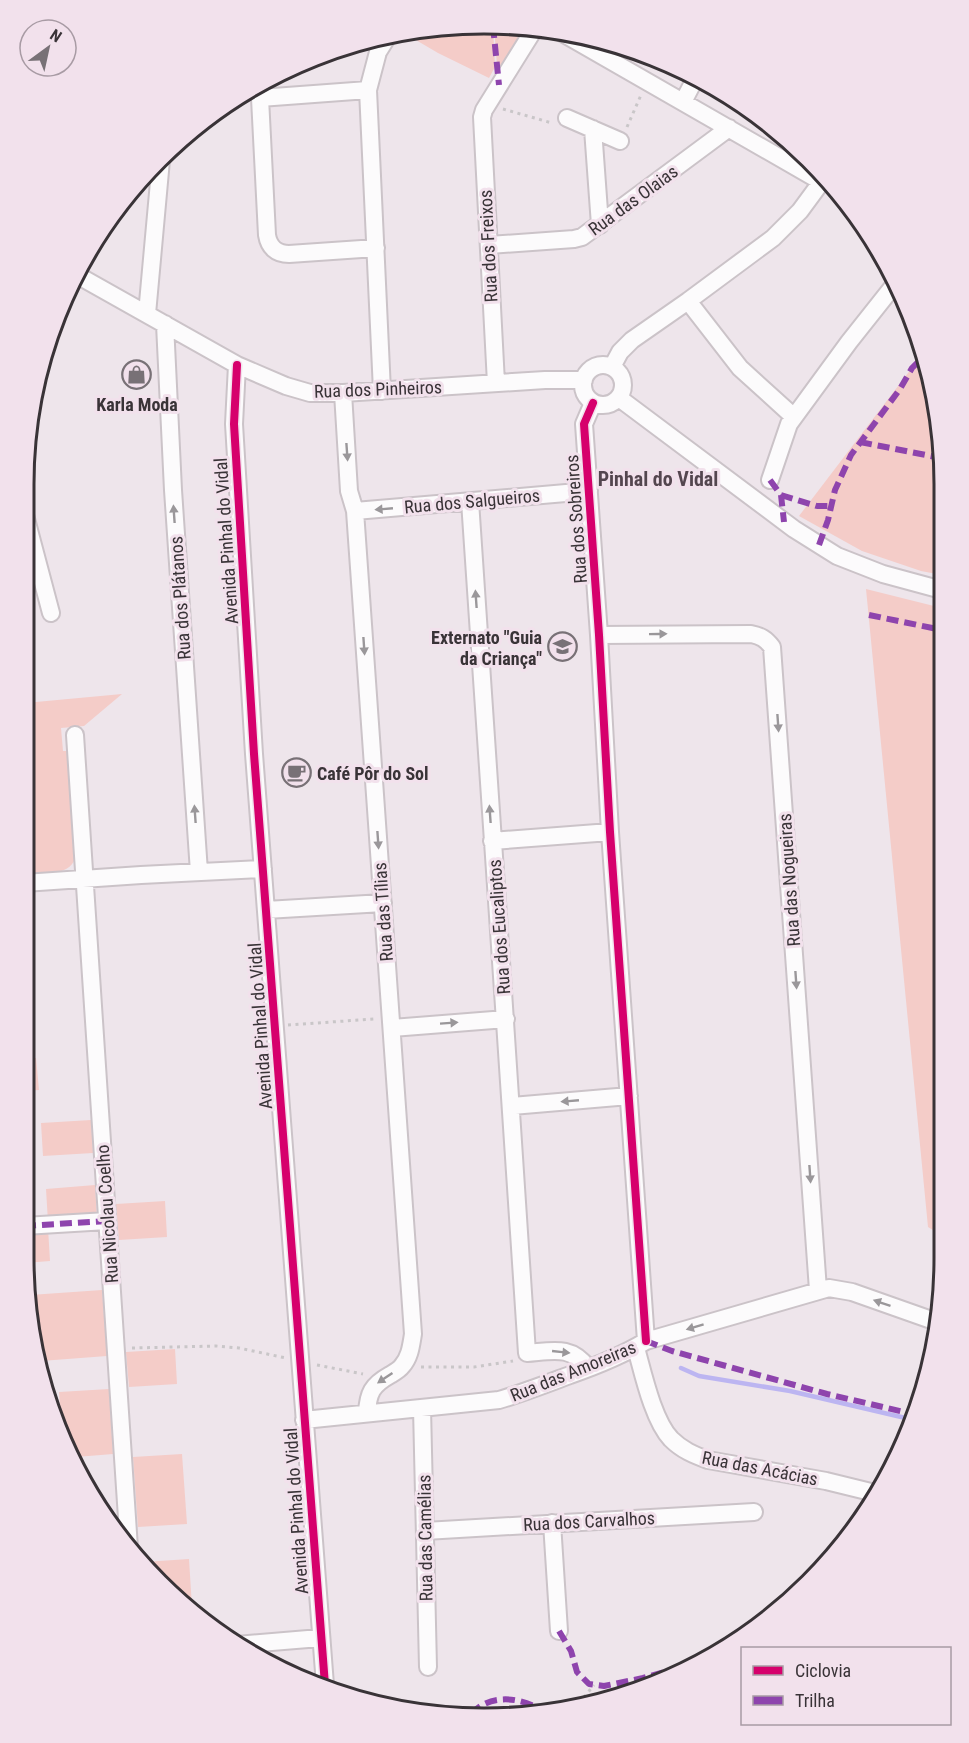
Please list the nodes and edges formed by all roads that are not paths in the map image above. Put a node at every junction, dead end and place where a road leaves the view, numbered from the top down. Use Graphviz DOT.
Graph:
graph roads {
  1 [pos="530,37"];
  2 [pos="381,47"];
  3 [pos="601,50"];
  4 [pos="370,83"];
  5 [pos="692,85"];
  6 [pos="268,90"];
  7 [pos="260,95"];
  8 [pos="683,102"];
  9 [pos="567,118"];
  10 [pos="593,129"];
  11 [pos="729,129"];
  12 [pos="620,141"];
  13 [pos="806,170"];
  14 [pos="160,173"];
  15 [pos="820,185"];
  16 [pos="600,225"];
  17 [pos="489,245"];
  18 [pos="376,248"];
  19 [pos="84,279"];
  20 [pos="890,290"];
  21 [pos="688,301"];
  22 [pos="147,314"];
  23 [pos="165,324"];
  24 [pos="237,365"];
  25 [pos="612,367"];
  26 [pos="584,380"];
  27 [pos="496,383"];
  28 [pos="382,391"];
  29 [pos="343,393"];
  30 [pos="619,398"];
  31 [pos="593,403"];
  32 [pos="794,417"];
  33 [pos="770,480"];
  34 [pos="589,491"];
  35 [pos="470,501"];
  36 [pos="355,511"];
  37 [pos="34,568"];
  38 [pos="934,588"];
  39 [pos="51,614"];
  40 [pos="599,635"];
  41 [pos="75,735"];
  42 [pos="610,832"];
  43 [pos="492,841"];
  44 [pos="263,869"];
  45 [pos="199,872"];
  46 [pos="85,880"];
  47 [pos="34,883"];
  48 [pos="383,903"];
  49 [pos="266,910"];
  50 [pos="506,1019"];
  51 [pos="391,1023"];
  52 [pos="629,1096"];
  53 [pos="512,1106"];
  54 [pos="108,1221"];
  55 [pos="34,1225"];
  56 [pos="818,1290"];
  57 [pos="931,1320"];
  58 [pos="641,1344"];
  59 [pos="588,1368"];
  60 [pos="422,1408"];
  61 [pos="367,1413"];
  62 [pos="304,1420"];
  63 [pos="869,1492"];
  64 [pos="754,1512"];
  65 [pos="552,1524"];
  66 [pos="425,1531"];
  67 [pos="128,1533"];
  68 [pos="560,1630"];
  69 [pos="320,1638"];
  70 [pos="252,1644"];
  71 [pos="428,1667"];
  72 [pos="324,1679"];
  1 -- 17 [label="street, Rua dos Freixos"];
  2 -- 4 [label="street"];
  3 -- 8 [label="street"];
  4 -- 6 [label="street"];
  4 -- 18 [label="street"];
  5 -- 8 [label="street"];
  7 -- 18 [label="street"];
  8 -- 11 [label="street"];
  9 -- 10 [label="street"];
  10 -- 12 [label="street"];
  10 -- 16 [label="street"];
  11 -- 13 [label="street"];
  11 -- 16 [label="street, Rua das Olaias"];
  14 -- 22 [label="street"];
  15 -- 21 [label="street"];
  16 -- 17 [label="street, Rua das Olaias"];
  17 -- 27 [label="street, Rua dos Freixos"];
  18 -- 28 [label="street"];
  19 -- 22 [label="street, Rua dos Pinheiros"];
  20 -- 32 [label="street"];
  21 -- 25 [label="street"];
  21 -- 32 [label="street"];
  22 -- 23 [label="street, Rua dos Pinheiros"];
  23 -- 24 [label="street, Rua dos Pinheiros"];
  45 -- 23 [label="street, Rua dos Plátanos, one-way"];
  24 -- 29 [label="street, Rua dos Pinheiros"];
  24 -- 44 [label="street, Avenida Pinhal do Vidal"];
  25 -- 26 [label="street"];
  25 -- 30 [label="street"];
  26 -- 27 [label="street, Rua dos Pinheiros"];
  26 -- 31 [label="street"];
  27 -- 28 [label="street, Rua dos Pinheiros"];
  28 -- 29 [label="street, Rua dos Pinheiros"];
  29 -- 36 [label="street, Rua das Tílias, one-way"];
  30 -- 31 [label="street"];
  30 -- 38 [label="street"];
  31 -- 34 [label="street, Rua dos Sobreiros"];
  32 -- 33 [label="street"];
  34 -- 35 [label="street, Rua dos Salgueiros"];
  34 -- 40 [label="street, Rua dos Sobreiros"];
  35 -- 36 [label="street, Rua dos Salgueiros, one-way"];
  43 -- 35 [label="street, Rua dos Eucaliptos, one-way"];
  36 -- 48 [label="street, Rua das Tílias, one-way"];
  37 -- 39 [label="street"];
  40 -- 42 [label="street, Rua dos Sobreiros"];
  40 -- 56 [label="street, Rua das Nogueiras, one-way"];
  41 -- 46 [label="street, Rua Nicolau Coelho"];
  42 -- 43 [label="street"];
  42 -- 52 [label="street, Rua dos Sobreiros"];
  43 -- 50 [label="street, Rua dos Eucaliptos"];
  44 -- 45 [label="street"];
  44 -- 49 [label="street, Avenida Pinhal do Vidal"];
  45 -- 46 [label="street"];
  46 -- 47 [label="street"];
  46 -- 54 [label="street, Rua Nicolau Coelho"];
  48 -- 49 [label="street"];
  48 -- 51 [label="street, Rua das Tílias"];
  49 -- 62 [label="street, Avenida Pinhal do Vidal"];
  51 -- 50 [label="street, one-way"];
  50 -- 53 [label="street, Rua dos Eucaliptos"];
  51 -- 61 [label="street, Rua das Tílias, one-way"];
  52 -- 53 [label="street, one-way"];
  52 -- 58 [label="street, Rua das Acácias"];
  53 -- 59 [label="street, Rua dos Eucaliptos, one-way"];
  54 -- 55 [label="street"];
  54 -- 67 [label="street, Rua Nicolau Coelho"];
  57 -- 56 [label="street, Rua das Amoreiras, one-way"];
  56 -- 58 [label="street, Rua das Amoreiras, one-way"];
  58 -- 59 [label="street, Rua das Amoreiras"];
  58 -- 63 [label="street, Rua das Acácias"];
  59 -- 60 [label="street, Rua das Amoreiras"];
  60 -- 61 [label="street, Rua das Amoreiras"];
  60 -- 66 [label="street, Rua das Camélias"];
  61 -- 62 [label="street, Rua das Amoreiras"];
  62 -- 69 [label="street, Avenida Pinhal do Vidal"];
  64 -- 65 [label="street, Rua dos Carvalhos"];
  65 -- 66 [label="street, Rua dos Carvalhos"];
  65 -- 68 [label="street"];
  66 -- 71 [label="street, Rua das Camélias"];
  69 -- 70 [label="street"];
  69 -- 72 [label="street, Avenida Pinhal do Vidal"];
}
